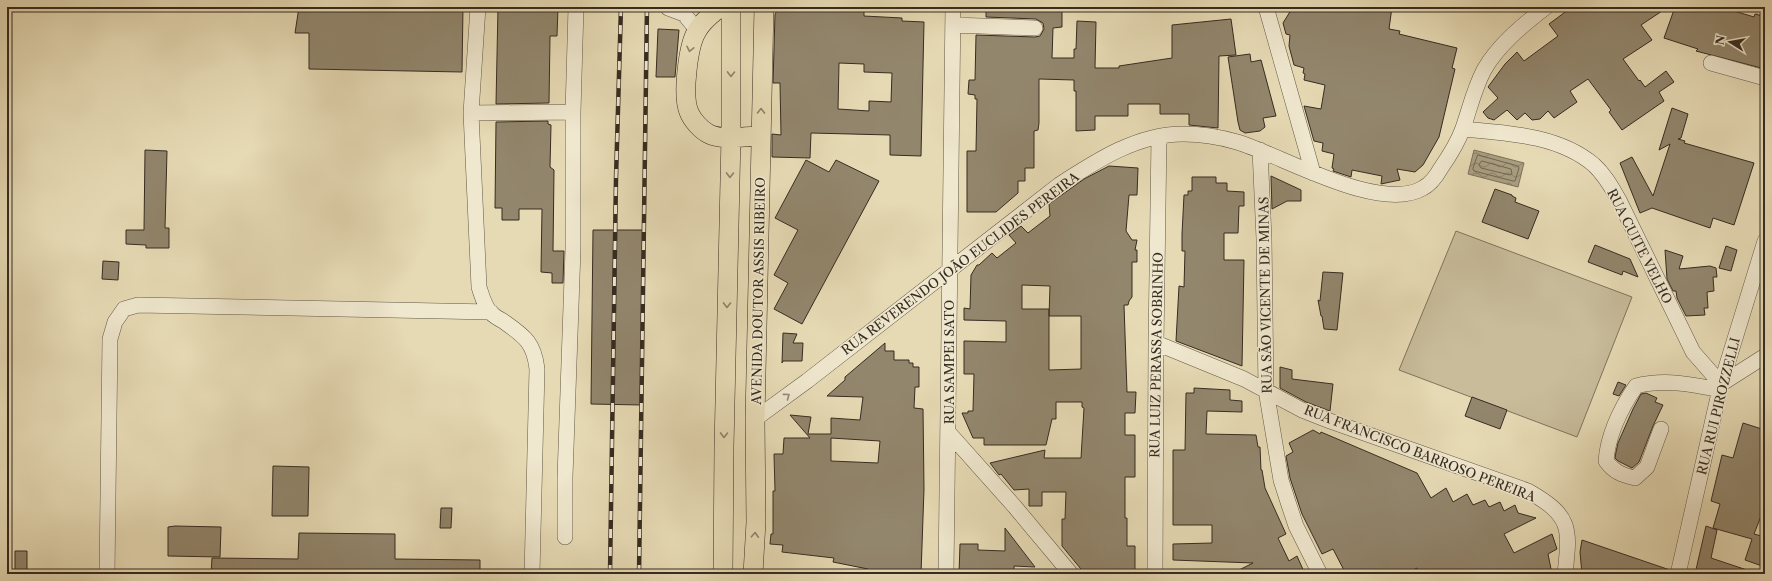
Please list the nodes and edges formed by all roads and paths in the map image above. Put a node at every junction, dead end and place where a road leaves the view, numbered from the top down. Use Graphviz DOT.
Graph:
graph roads {
  1 [pos="478,7"];
  2 [pos="576,7"];
  3 [pos="720,7"];
  4 [pos="731,7"];
  5 [pos="764,7"];
  6 [pos="952,7"];
  7 [pos="1266,7"];
  8 [pos="1546,7"];
  9 [pos="1761,7"];
  10 [pos="668,8"];
  11 [pos="1765,8"];
  12 [pos="953,25"];
  13 [pos="1034,28"];
  14 [pos="697,30"];
  15 [pos="1711,63"];
  16 [pos="1765,78"];
  17 [pos="573,112"];
  18 [pos="471,113"];
  19 [pos="1463,129"];
  20 [pos="730,136"];
  21 [pos="760,136"];
  22 [pos="1159,136"];
  23 [pos="1260,150"];
  24 [pos="1312,173"];
  25 [pos="1765,241"];
  26 [pos="949,270"];
  27 [pos="491,312"];
  28 [pos="1156,343"];
  29 [pos="1765,356"];
  30 [pos="1720,387"];
  31 [pos="1266,390"];
  32 [pos="755,418"];
  33 [pos="1661,429"];
  34 [pos="948,433"];
  35 [pos="565,537"];
  36 [pos="107,574"];
  37 [pos="532,574"];
  38 [pos="723,574"];
  39 [pos="753,574"];
  40 [pos="946,574"];
  41 [pos="1071,574"];
  42 [pos="1155,574"];
  43 [pos="1320,574"];
  44 [pos="1565,574"];
  45 [pos="1678,574"];
  1 -- 18 [label="street"];
  2 -- 17 [label="street"];
  3 -- 14 [label="main road"];
  4 -- 20 [label="main road, one-way"];
  21 -- 5 [label="main road, AVENIDA DOUTOR ASSIS RIBEIRO, one-way"];
  6 -- 12 [label="street, RUA SAMPEI SATO"];
  7 -- 24 [label="street"];
  8 -- 19 [label="street, RUA REVERENDO JOÃO EUCLIDES PEREIRA"];
  9 -- 11 [label="street"];
  10 -- 14 [label="street"];
  12 -- 13 [label="street"];
  12 -- 26 [label="street, RUA SAMPEI SATO"];
  14 -- 20 [label="main road, one-way"];
  15 -- 16 [label="street"];
  17 -- 18 [label="street"];
  17 -- 35 [label="street"];
  18 -- 27 [label="street"];
  19 -- 24 [label="street, RUA REVERENDO JOÃO EUCLIDES PEREIRA"];
  19 -- 30 [label="street, RUA CUITE VELHO"];
  20 -- 21 [label="main road"];
  20 -- 38 [label="main road, one-way"];
  21 -- 32 [label="main road, AVENIDA DOUTOR ASSIS RIBEIRO"];
  22 -- 23 [label="street, RUA REVERENDO JOÃO EUCLIDES PEREIRA"];
  22 -- 26 [label="street, RUA REVERENDO JOÃO EUCLIDES PEREIRA"];
  22 -- 28 [label="street, RUA LUIZ PERASSA SOBRINHO"];
  23 -- 24 [label="street, RUA REVERENDO JOÃO EUCLIDES PEREIRA"];
  23 -- 31 [label="street, RUA SÃO VICENTE DE MINAS"];
  25 -- 30 [label="street, RUA RUI PIROZZELLI"];
  32 -- 26 [label="street, RUA REVERENDO JOÃO EUCLIDES PEREIRA, one-way"];
  26 -- 34 [label="street, RUA SAMPEI SATO"];
  27 -- 36 [label="street"];
  27 -- 37 [label="street"];
  28 -- 31 [label="street, RUA FRANCISCO BARROSO PEREIRA"];
  28 -- 42 [label="street, RUA LUIZ PERASSA SOBRINHO"];
  29 -- 30 [label="street"];
  30 -- 33 [label="street"];
  30 -- 45 [label="street, RUA RUI PIROZZELLI"];
  31 -- 43 [label="street, RUA SÃO VICENTE DE MINAS"];
  31 -- 44 [label="street, RUA FRANCISCO BARROSO PEREIRA"];
  39 -- 32 [label="main road, AVENIDA DOUTOR ASSIS RIBEIRO, one-way"];
  34 -- 40 [label="street, RUA SAMPEI SATO"];
  34 -- 41 [label="street"];
}
